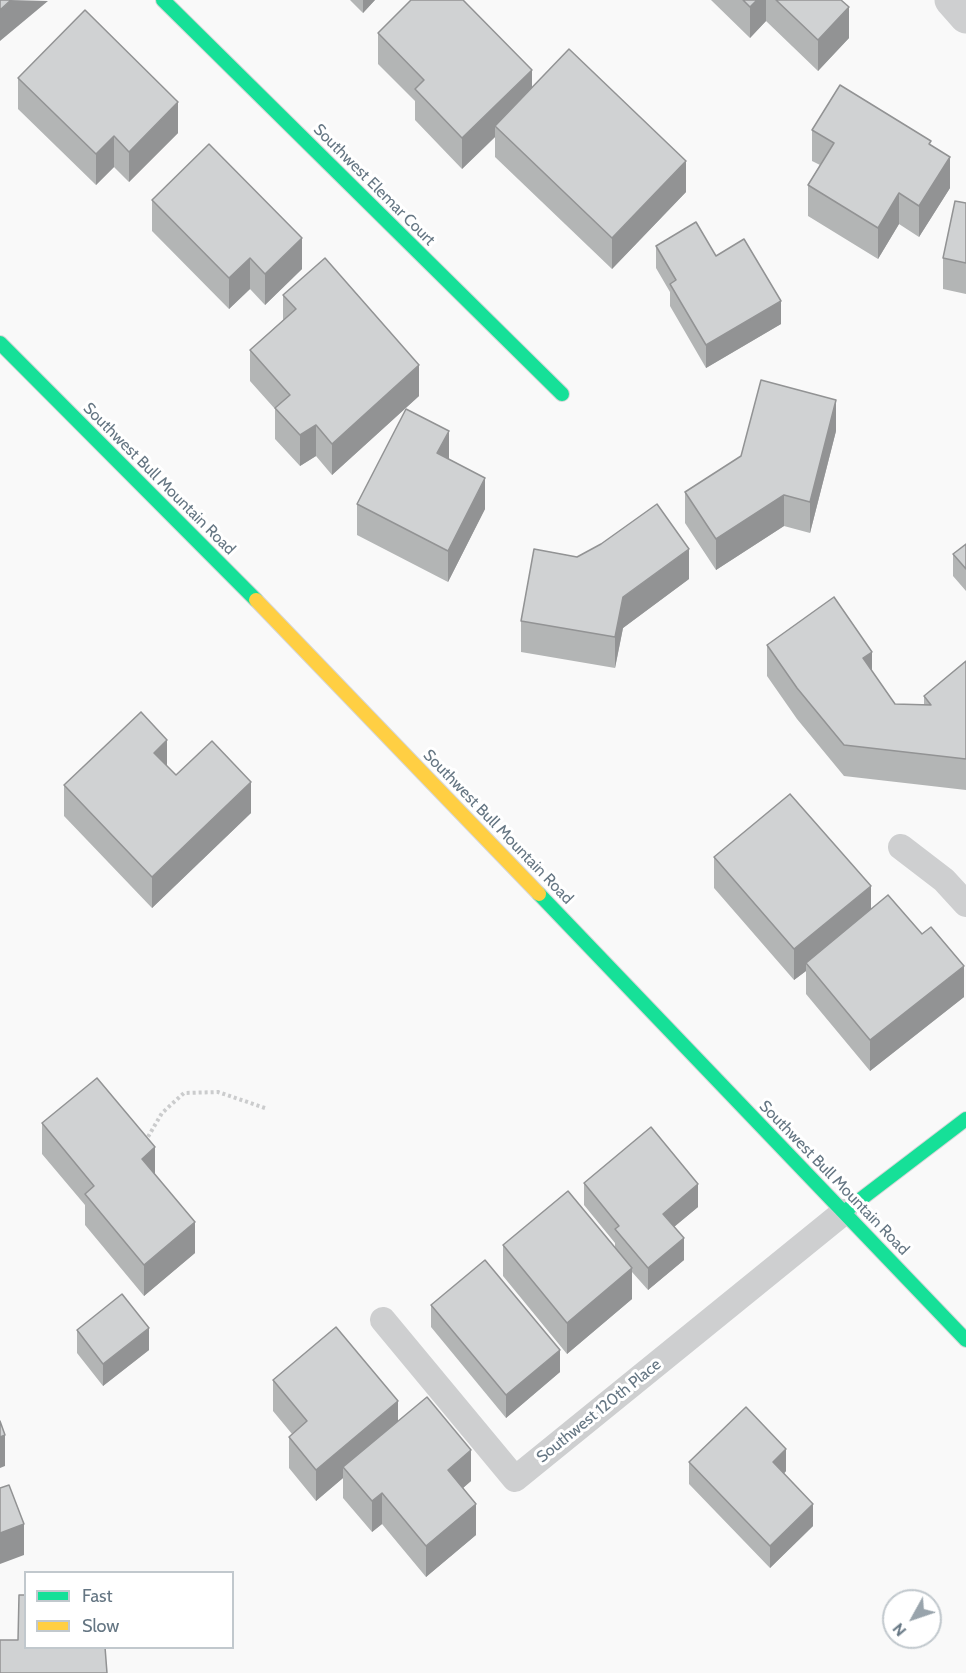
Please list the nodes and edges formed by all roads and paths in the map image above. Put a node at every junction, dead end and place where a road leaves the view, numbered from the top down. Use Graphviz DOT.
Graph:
graph roads {
  1 [pos="163,0"];
  2 [pos="951,0"];
  3 [pos="966,17"];
  4 [pos="0,343"];
  5 [pos="562,394"];
  6 [pos="901,847"];
  7 [pos="966,904"];
  8 [pos="265,1108"];
  9 [pos="966,1119"];
  10 [pos="141,1149"];
  11 [pos="844,1212"];
  12 [pos="383,1320"];
  13 [pos="966,1340"];
  1 -- 5 [label="main road, Southwest Elemar Court"];
  2 -- 3 [label="street"];
  4 -- 11 [label="main road, Southwest Bull Mountain Road"];
  6 -- 7 [label="lane"];
  8 -- 10 [label="path"];
  9 -- 11 [label="main road"];
  11 -- 12 [label="lane, Southwest 120th Place"];
  11 -- 13 [label="main road, Southwest Bull Mountain Road"];
}
